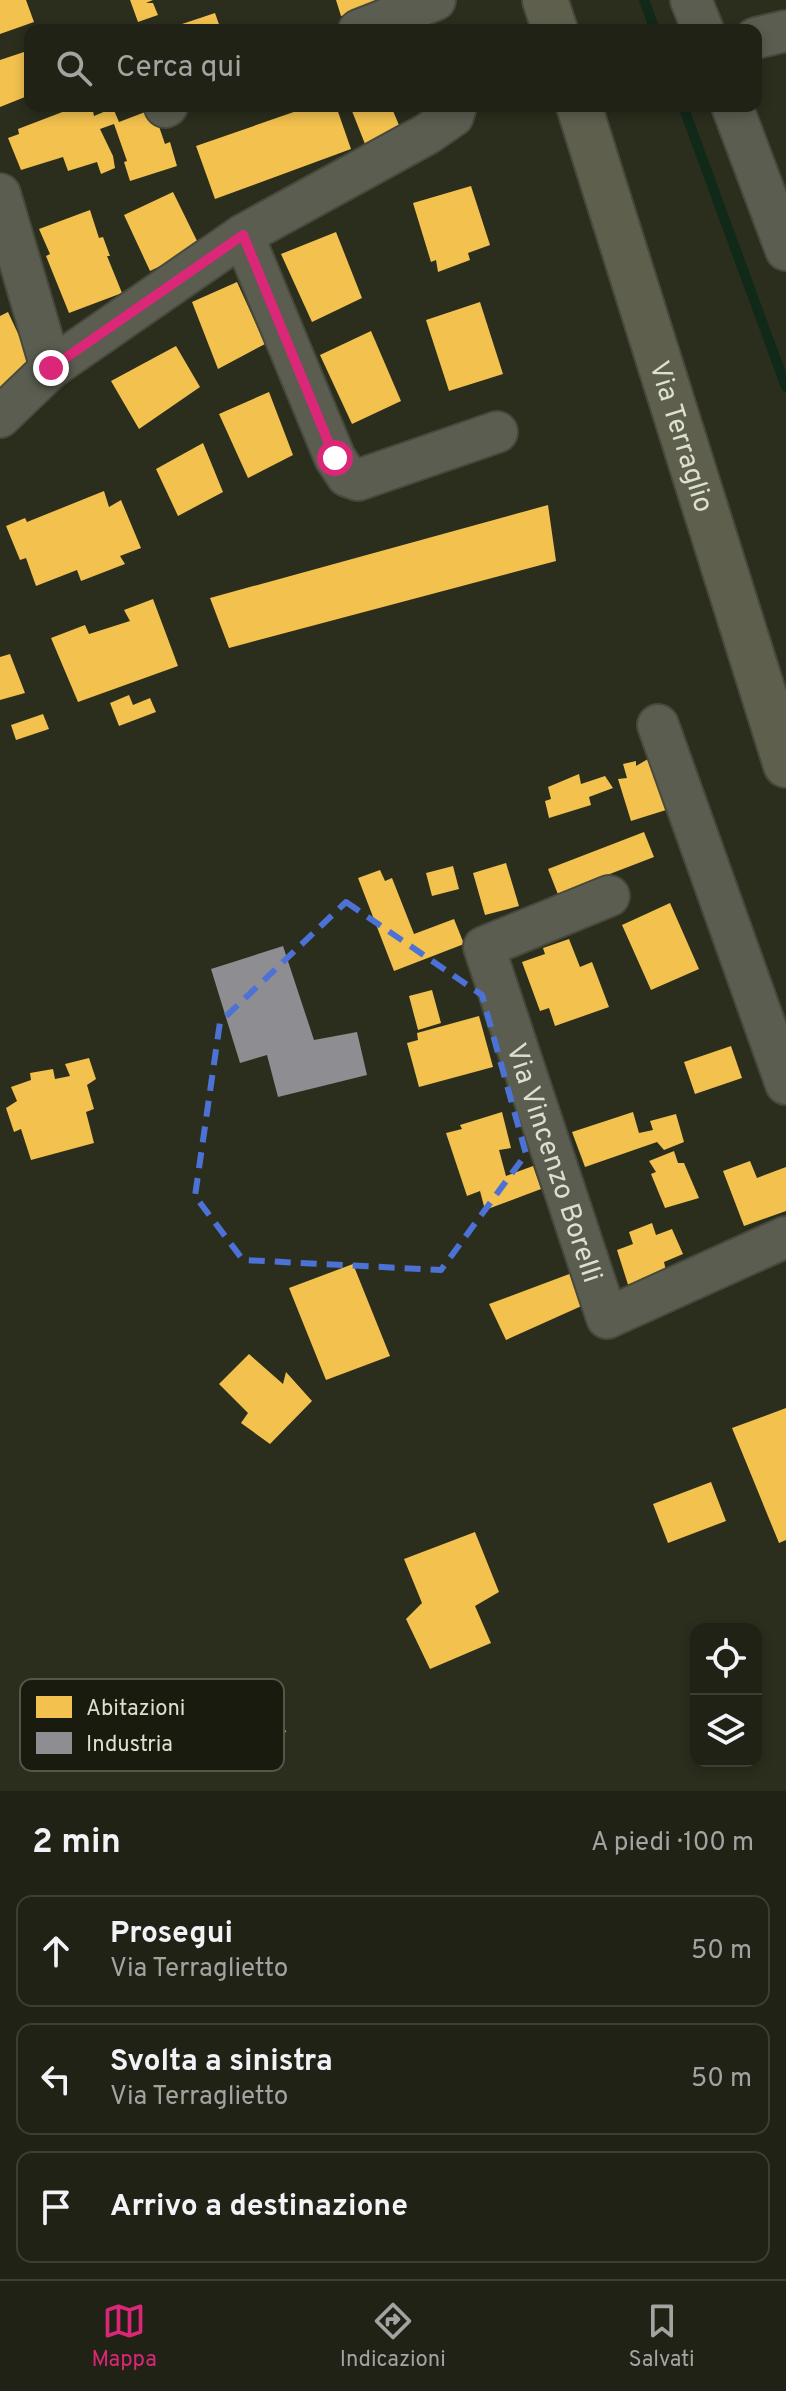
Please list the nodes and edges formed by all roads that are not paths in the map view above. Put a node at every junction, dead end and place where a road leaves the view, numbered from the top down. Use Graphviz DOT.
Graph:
graph roads {
  1 [pos="435,0"];
  2 [pos="443,0"];
  3 [pos="545,0"];
  4 [pos="691,0"];
  5 [pos="374,24"];
  6 [pos="449,24"];
  7 [pos="553,24"];
  8 [pos="701,24"];
  9 [pos="786,31"];
  10 [pos="762,37"];
  11 [pos="454,112"];
  12 [pos="581,112"];
  13 [pos="734,112"];
  14 [pos="0,194"];
  15 [pos="243,235"];
  16 [pos="786,250"];
  17 [pos="51,368"];
  18 [pos="0,417"];
  19 [pos="497,432"];
  20 [pos="658,725"];
  21 [pos="786,765"];
  22 [pos="609,896"];
  23 [pos="786,1084"];
  24 [pos="786,1237"];
  1 -- 5 [label="street"];
  2 -- 6 [label="street"];
  3 -- 7 [label="main road"];
  4 -- 8 [label="street"];
  9 -- 10 [label="street"];
  11 -- 15 [label="street"];
  12 -- 21 [label="main road, Via Terraglio"];
  13 -- 16 [label="street"];
  14 -- 17 [label="street"];
  15 -- 17 [label="street"];
  15 -- 19 [label="street"];
  17 -- 18 [label="street"];
  20 -- 23 [label="street"];
  22 -- 24 [label="street, Via Vincenzo Borelli"];
}
